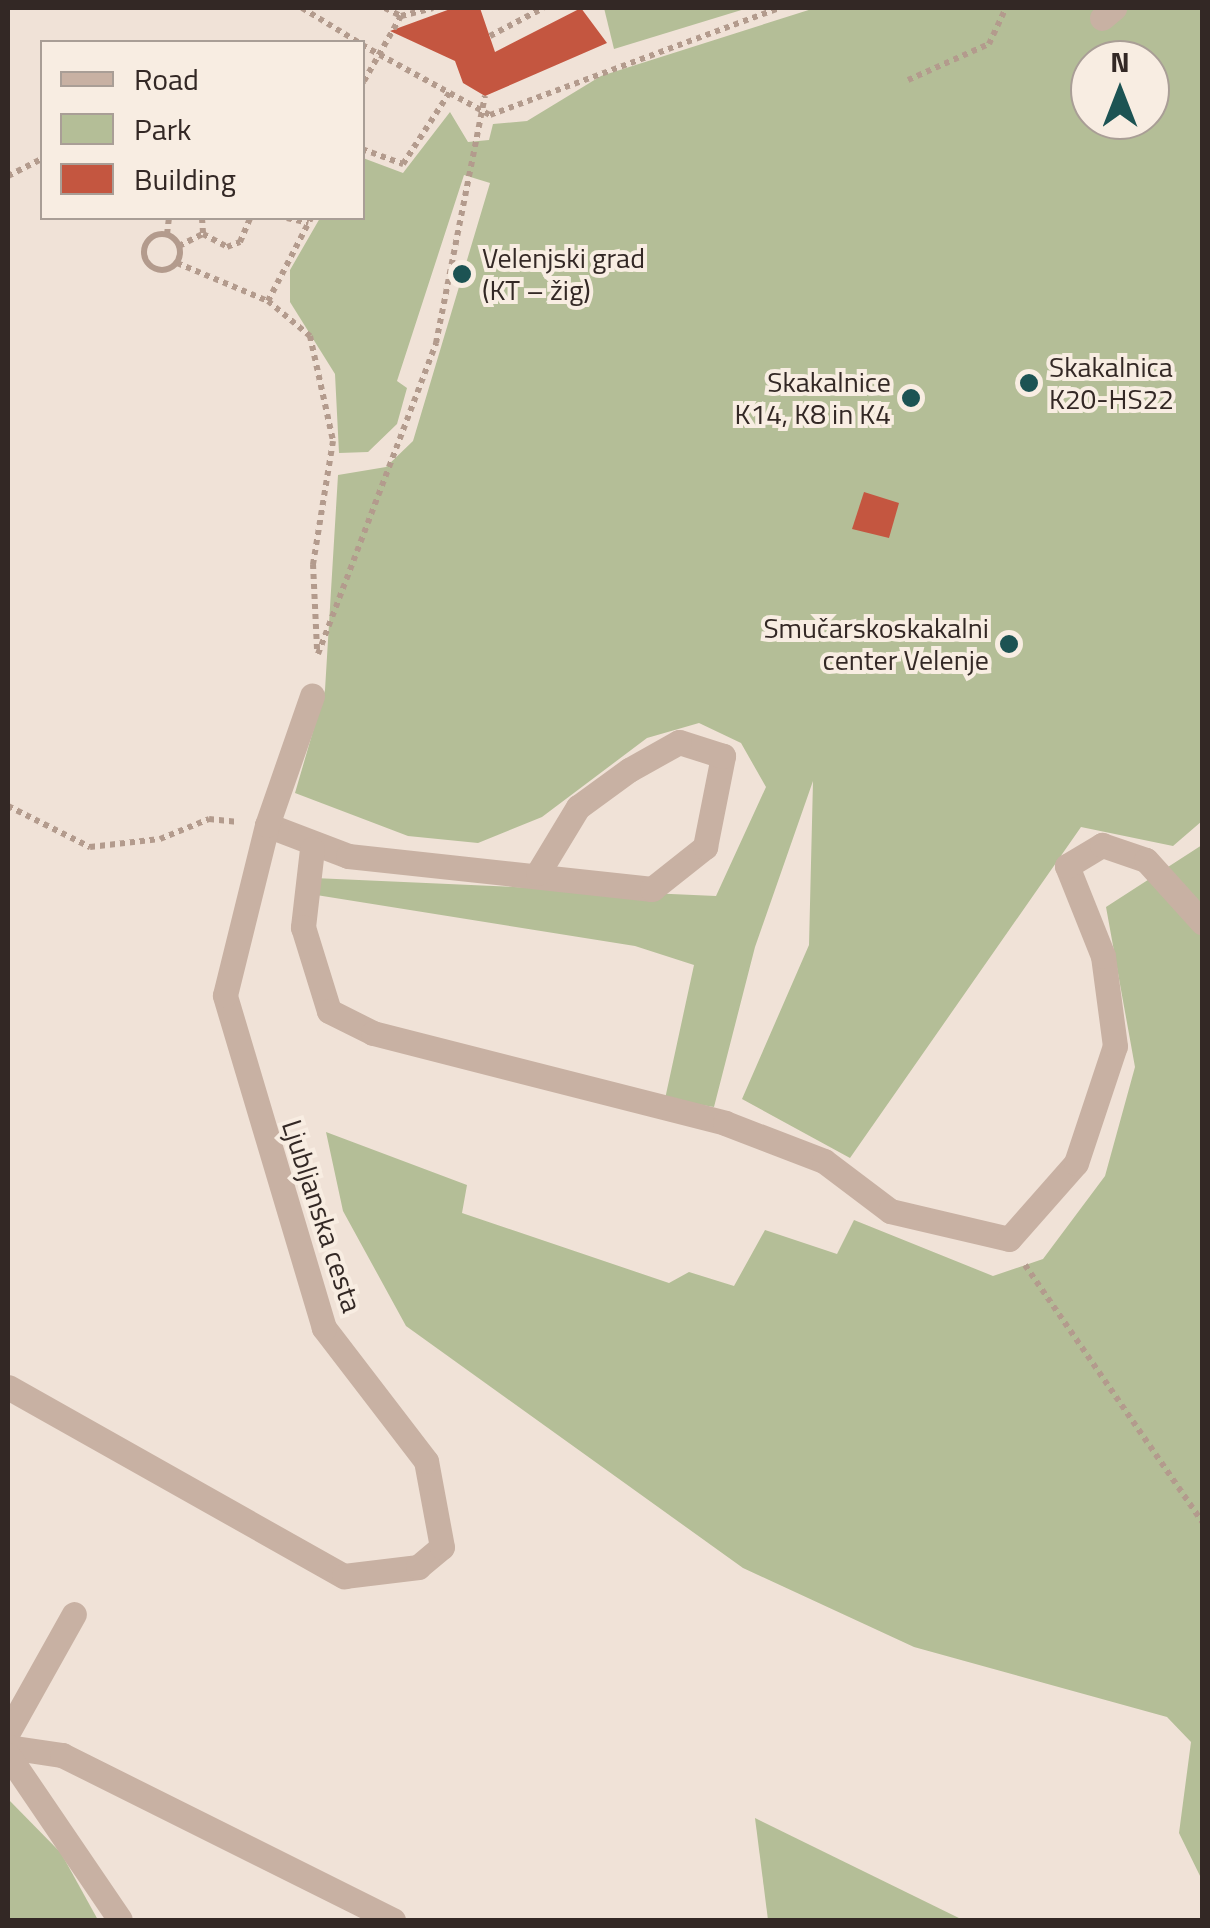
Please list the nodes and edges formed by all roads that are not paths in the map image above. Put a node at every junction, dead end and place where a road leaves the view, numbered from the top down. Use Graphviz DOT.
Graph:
graph roads {
  1 [pos="312,696"];
  2 [pos="267,824"];
  3 [pos="312,849"];
  4 [pos="538,873"];
  5 [pos="1202,922"];
  6 [pos="8,1387"];
  7 [pos="74,1614"];
  8 [pos="8,1732"];
  9 [pos="8,1751"];
  10 [pos="120,1920"];
  11 [pos="393,1920"];
  1 -- 2 [label="street, Ljubljanska cesta"];
  2 -- 3 [label="street"];
  2 -- 6 [label="street, Ljubljanska cesta"];
  3 -- 4 [label="street"];
  3 -- 5 [label="street"];
  4 -- 4 [label="street"];
  7 -- 8 [label="street"];
  9 -- 10 [label="street"];
  9 -- 11 [label="street"];
}
